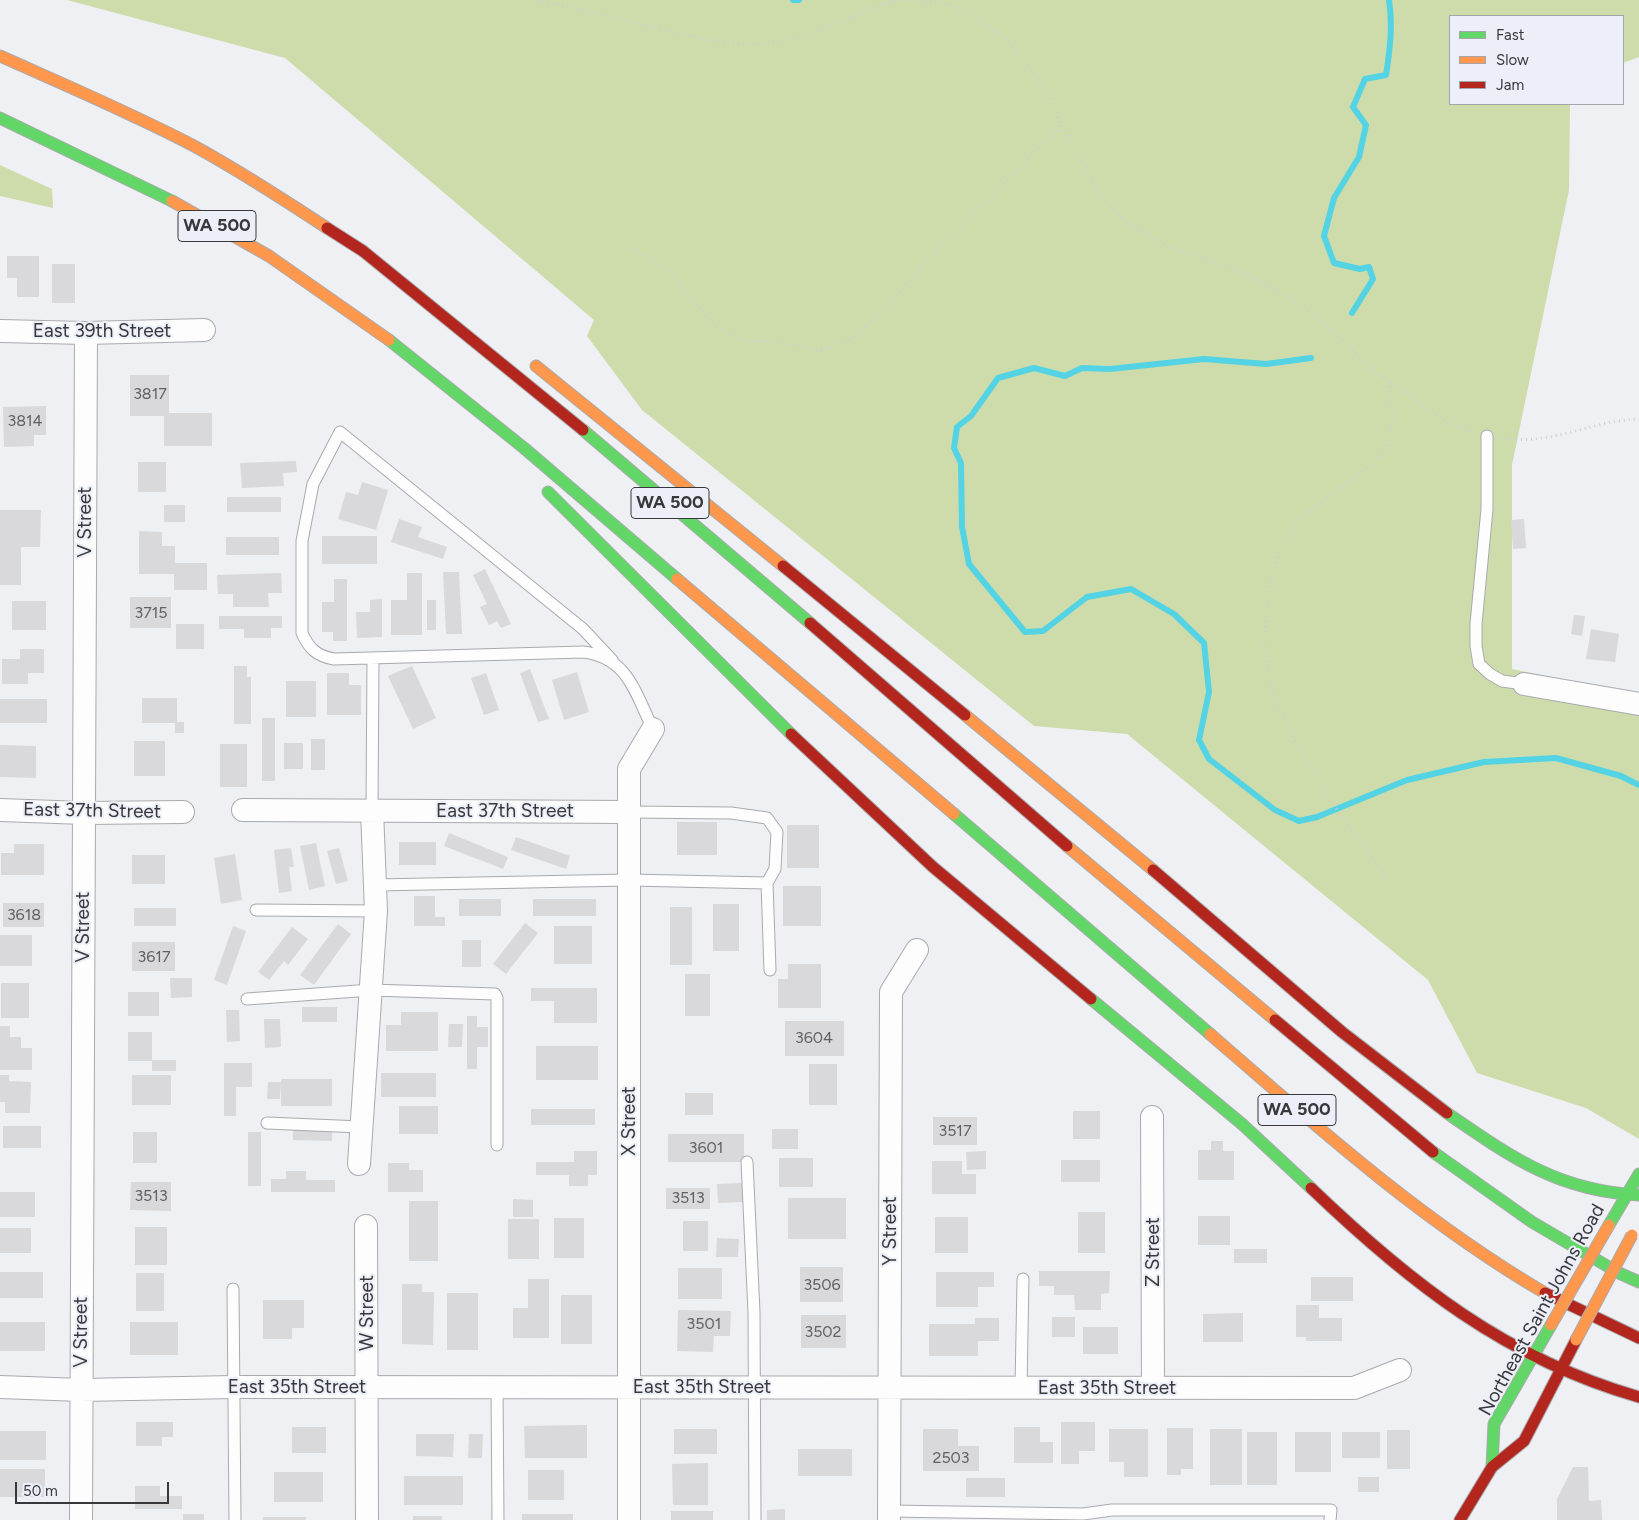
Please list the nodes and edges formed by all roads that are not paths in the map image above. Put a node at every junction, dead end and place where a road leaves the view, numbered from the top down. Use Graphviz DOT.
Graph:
graph roads {
  1 [pos="0,56"];
  2 [pos="0,118"];
  3 [pos="334,232"];
  4 [pos="418,280"];
  5 [pos="204,330"];
  6 [pos="0,331"];
  7 [pos="86,333"];
  8 [pos="524,356"];
  9 [pos="417,363"];
  10 [pos="1487,436"];
  11 [pos="507,450"];
  12 [pos="540,484"];
  13 [pos="373,658"];
  14 [pos="612,660"];
  15 [pos="1524,684"];
  16 [pos="1639,704"];
  17 [pos="653,729"];
  18 [pos="0,810"];
  19 [pos="243,810"];
  20 [pos="372,810"];
  21 [pos="183,812"];
  22 [pos="630,812"];
  23 [pos="84,813"];
  24 [pos="629,880"];
  25 [pos="767,883"];
  26 [pos="376,885"];
  27 [pos="256,910"];
  28 [pos="376,911"];
  29 [pos="917,950"];
  30 [pos="770,970"];
  31 [pos="371,990"];
  32 [pos="247,999"];
  33 [pos="1152,1117"];
  34 [pos="267,1123"];
  35 [pos="361,1127"];
  36 [pos="497,1145"];
  37 [pos="747,1162"];
  38 [pos="359,1164"];
  39 [pos="1639,1174"];
  40 [pos="1627,1195"];
  41 [pos="1639,1195"];
  42 [pos="1639,1224"];
  43 [pos="366,1226"];
  44 [pos="1023,1279"];
  45 [pos="1639,1282"];
  46 [pos="233,1289"];
  47 [pos="1639,1338"];
  48 [pos="1532,1356"];
  49 [pos="1400,1370"];
  50 [pos="1560,1372"];
  51 [pos="234,1387"];
  52 [pos="367,1387"];
  53 [pos="497,1387"];
  54 [pos="629,1387"];
  55 [pos="754,1387"];
  56 [pos="0,1388"];
  57 [pos="890,1388"];
  58 [pos="1021,1388"];
  59 [pos="1153,1388"];
  60 [pos="81,1390"];
  61 [pos="1639,1397"];
  62 [pos="1492,1468"];
  63 [pos="889,1516"];
  64 [pos="80,1520"];
  65 [pos="235,1520"];
  66 [pos="366,1520"];
  67 [pos="498,1520"];
  68 [pos="629,1520"];
  69 [pos="755,1520"];
  70 [pos="1330,1520"];
  71 [pos="1460,1520"];
  1 -- 3 [label="main road, WA 500"];
  2 -- 9 [label="main road, WA 500"];
  3 -- 4 [label="main road"];
  3 -- 45 [label="main road, WA 500"];
  5 -- 7 [label="street, East 39th Street"];
  6 -- 7 [label="street, East 39th Street"];
  7 -- 23 [label="street, V Street"];
  8 -- 40 [label="main road"];
  9 -- 11 [label="main road"];
  9 -- 47 [label="main road, WA 500"];
  10 -- 15 [label="lane"];
  12 -- 48 [label="main road"];
  13 -- 14 [label="lane"];
  13 -- 14 [label="lane"];
  13 -- 20 [label="lane"];
  14 -- 17 [label="lane"];
  15 -- 16 [label="street"];
  17 -- 22 [label="street, X Street"];
  18 -- 23 [label="street, East 37th Street"];
  19 -- 20 [label="street, East 37th Street"];
  20 -- 22 [label="street, East 37th Street"];
  20 -- 26 [label="street"];
  21 -- 23 [label="street, East 37th Street"];
  22 -- 24 [label="street, X Street"];
  22 -- 25 [label="lane, East 37th Street"];
  23 -- 60 [label="street, V Street"];
  24 -- 25 [label="lane"];
  24 -- 26 [label="lane"];
  24 -- 54 [label="street, X Street"];
  25 -- 30 [label="lane"];
  26 -- 28 [label="street"];
  27 -- 28 [label="lane"];
  28 -- 31 [label="street"];
  29 -- 57 [label="street, Y Street"];
  31 -- 32 [label="lane"];
  31 -- 35 [label="street"];
  31 -- 36 [label="lane"];
  33 -- 59 [label="street, Z Street"];
  34 -- 35 [label="lane"];
  35 -- 38 [label="street"];
  37 -- 55 [label="lane"];
  39 -- 40 [label="main road, Northeast Saint Johns Road"];
  40 -- 41 [label="main road"];
  40 -- 48 [label="main road, Northeast Saint Johns Road, bridge"];
  42 -- 50 [label="main road, Northeast Saint Johns Road, bridge"];
  43 -- 52 [label="street, W Street"];
  44 -- 58 [label="lane"];
  46 -- 51 [label="lane"];
  48 -- 50 [label="main road"];
  48 -- 62 [label="main road, Northeast Saint Johns Road"];
  49 -- 59 [label="street, East 35th Street"];
  50 -- 61 [label="main road"];
  50 -- 62 [label="main road, Northeast Saint Johns Road"];
  51 -- 52 [label="street, East 35th Street"];
  51 -- 60 [label="street, East 35th Street"];
  51 -- 65 [label="lane"];
  52 -- 53 [label="street, East 35th Street"];
  52 -- 66 [label="street, W Street"];
  53 -- 54 [label="street, East 35th Street"];
  53 -- 67 [label="lane"];
  54 -- 55 [label="street, East 35th Street"];
  54 -- 68 [label="street, X Street"];
  55 -- 57 [label="street, East 35th Street"];
  55 -- 69 [label="lane"];
  56 -- 60 [label="street, East 35th Street"];
  57 -- 58 [label="street, East 35th Street"];
  57 -- 63 [label="street, Y Street"];
  58 -- 59 [label="street, East 35th Street"];
  60 -- 64 [label="street, V Street"];
  62 -- 71 [label="main road, Northeast Saint Johns Road"];
  63 -- 70 [label="lane"];
}
